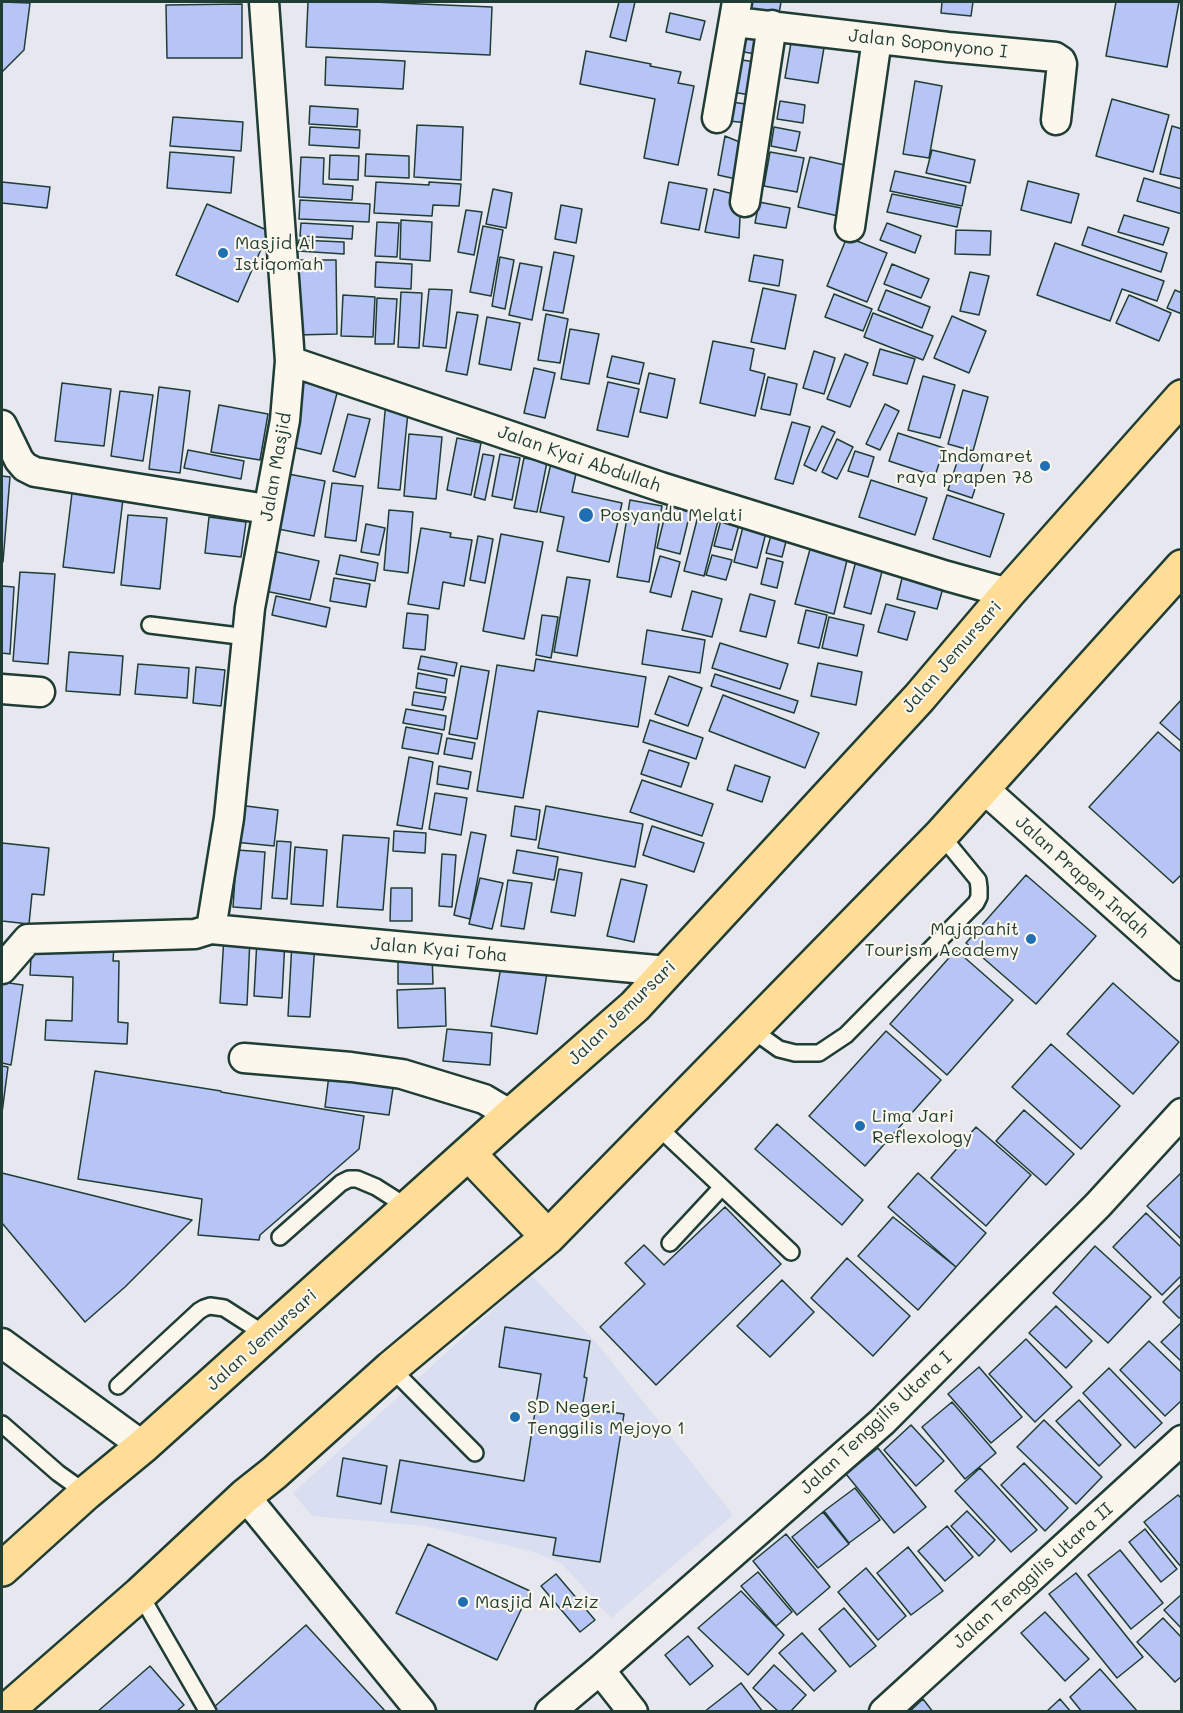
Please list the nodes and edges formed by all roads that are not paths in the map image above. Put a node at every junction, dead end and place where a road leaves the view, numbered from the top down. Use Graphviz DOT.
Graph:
graph roads {
  1 [pos="264,2"];
  2 [pos="736,12"];
  3 [pos="772,26"];
  4 [pos="877,39"];
  5 [pos="717,118"];
  6 [pos="1056,120"];
  7 [pos="745,202"];
  8 [pos="850,226"];
  9 [pos="290,361"];
  10 [pos="1182,397"];
  11 [pos="2,425"];
  12 [pos="254,507"];
  13 [pos="1182,567"];
  14 [pos="1008,592"];
  15 [pos="150,624"];
  16 [pos="247,637"];
  17 [pos="2,688"];
  18 [pos="40,692"];
  19 [pos="983,788"];
  20 [pos="941,835"];
  21 [pos="211,929"];
  22 [pos="1182,966"];
  23 [pos="2,969"];
  24 [pos="668,971"];
  25 [pos="752,1029"];
  26 [pos="244,1058"];
  27 [pos="1182,1113"];
  28 [pos="511,1114"];
  29 [pos="657,1126"];
  30 [pos="469,1154"];
  31 [pos="722,1187"];
  32 [pos="410,1208"];
  33 [pos="280,1237"];
  34 [pos="548,1237"];
  35 [pos="670,1243"];
  36 [pos="791,1252"];
  37 [pos="266,1335"];
  38 [pos="2,1343"];
  39 [pos="391,1368"];
  40 [pos="118,1386"];
  41 [pos="2,1424"];
  42 [pos="1182,1440"];
  43 [pos="143,1446"];
  44 [pos="475,1453"];
  45 [pos="86,1493"];
  46 [pos="245,1496"];
  47 [pos="2,1569"];
  48 [pos="140,1594"];
  49 [pos="600,1670"];
  50 [pos="5,1712"];
  51 [pos="208,1712"];
  52 [pos="421,1712"];
  53 [pos="550,1712"];
  54 [pos="633,1712"];
  55 [pos="884,1712"];
  1 -- 9 [label="street, Jalan Masjid"];
  2 -- 3 [label="street, Jalan Soponyono I"];
  2 -- 5 [label="street, Jalan Soponyono I"];
  3 -- 4 [label="street, Jalan Soponyono I"];
  3 -- 7 [label="street"];
  4 -- 6 [label="street, Jalan Soponyono I"];
  4 -- 8 [label="street"];
  9 -- 14 [label="street, Jalan Kyai Abdullah"];
  9 -- 16 [label="street, Jalan Masjid"];
  10 -- 14 [label="main road, Jalan Jemursari"];
  11 -- 12 [label="street"];
  13 -- 19 [label="main road"];
  14 -- 24 [label="main road, Jalan Jemursari"];
  15 -- 16 [label="lane"];
  16 -- 21 [label="street, Jalan Masjid"];
  17 -- 18 [label="street"];
  19 -- 20 [label="main road"];
  19 -- 22 [label="street, Jalan Prapen Indah"];
  20 -- 25 [label="main road"];
  20 -- 25 [label="lane"];
  21 -- 23 [label="street, Jalan Kyai Toha"];
  21 -- 24 [label="street, Jalan Kyai Toha"];
  24 -- 28 [label="main road, Jalan Jemursari"];
  25 -- 29 [label="main road"];
  26 -- 28 [label="street"];
  27 -- 49 [label="street, Jalan Tenggilis Utara I"];
  28 -- 30 [label="main road, Jalan Jemursari"];
  29 -- 31 [label="lane"];
  29 -- 34 [label="main road"];
  30 -- 32 [label="main road, Jalan Jemursari"];
  30 -- 34 [label="main road"];
  31 -- 35 [label="lane"];
  31 -- 36 [label="lane"];
  32 -- 33 [label="lane"];
  32 -- 37 [label="main road, Jalan Jemursari"];
  34 -- 39 [label="main road"];
  37 -- 40 [label="lane"];
  37 -- 43 [label="main road, Jalan Jemursari"];
  38 -- 43 [label="street"];
  39 -- 44 [label="lane"];
  39 -- 46 [label="main road"];
  41 -- 45 [label="lane"];
  42 -- 55 [label="street, Jalan Tenggilis Utara II"];
  43 -- 45 [label="main road, Jalan Jemursari"];
  45 -- 47 [label="main road, Jalan Jemursari"];
  46 -- 48 [label="main road"];
  46 -- 52 [label="street"];
  48 -- 50 [label="main road"];
  48 -- 51 [label="lane"];
  49 -- 53 [label="street, Jalan Tenggilis Utara I"];
  49 -- 54 [label="street"];
}
